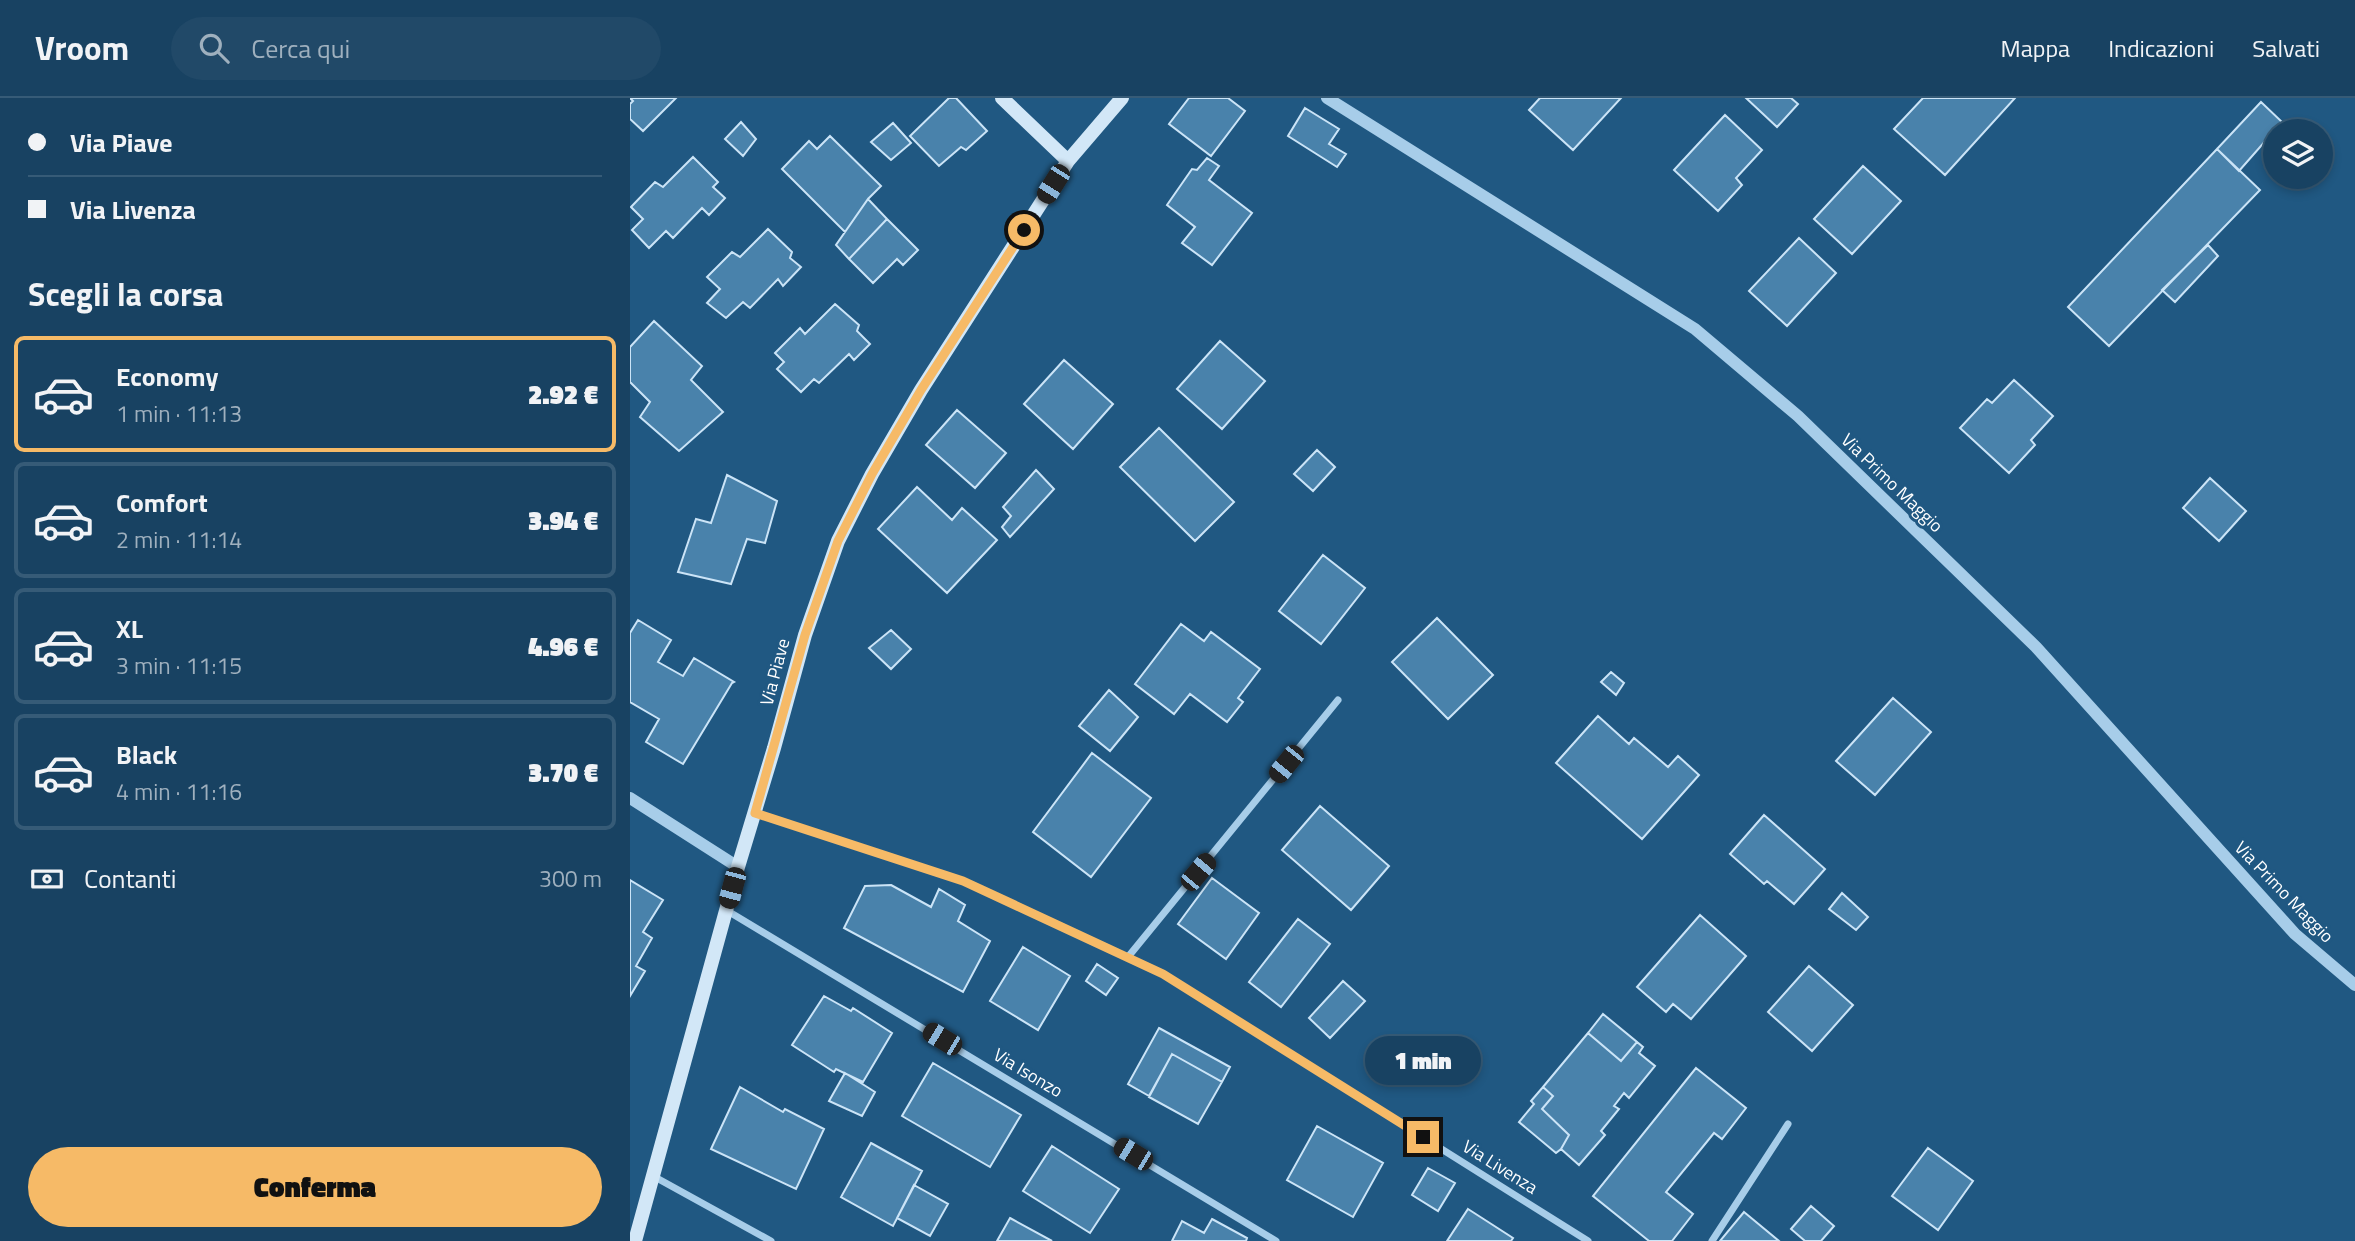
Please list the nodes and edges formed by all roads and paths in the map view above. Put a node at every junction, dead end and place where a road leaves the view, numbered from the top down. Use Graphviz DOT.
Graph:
graph roads {
  1 [pos="1002,98"];
  2 [pos="1122,98"];
  3 [pos="1327,98"];
  4 [pos="1068,161"];
  5 [pos="1338,700"];
  6 [pos="630,798"];
  7 [pos="755,813"];
  8 [pos="738,867"];
  9 [pos="726,909"];
  10 [pos="1128,957"];
  11 [pos="2355,985"];
  12 [pos="1788,1124"];
  13 [pos="653,1176"];
  14 [pos="635,1241"];
  15 [pos="771,1241"];
  16 [pos="1276,1241"];
  17 [pos="1588,1241"];
  18 [pos="1712,1241"];
  1 -- 4 [label="main road"];
  2 -- 4 [label="main road, Via Piave"];
  3 -- 11 [label="street, Via Primo Maggio"];
  4 -- 7 [label="main road, Via Piave"];
  5 -- 10 [label="street"];
  6 -- 8 [label="street"];
  7 -- 8 [label="main road, Via Piave"];
  7 -- 10 [label="street, Via Livenza"];
  8 -- 9 [label="main road, Via Piave"];
  9 -- 13 [label="main road, Via Piave"];
  9 -- 16 [label="street, Via Isonzo"];
  10 -- 17 [label="street, Via Livenza"];
  12 -- 18 [label="street"];
  13 -- 14 [label="main road, Via Piave"];
  13 -- 15 [label="street"];
}
